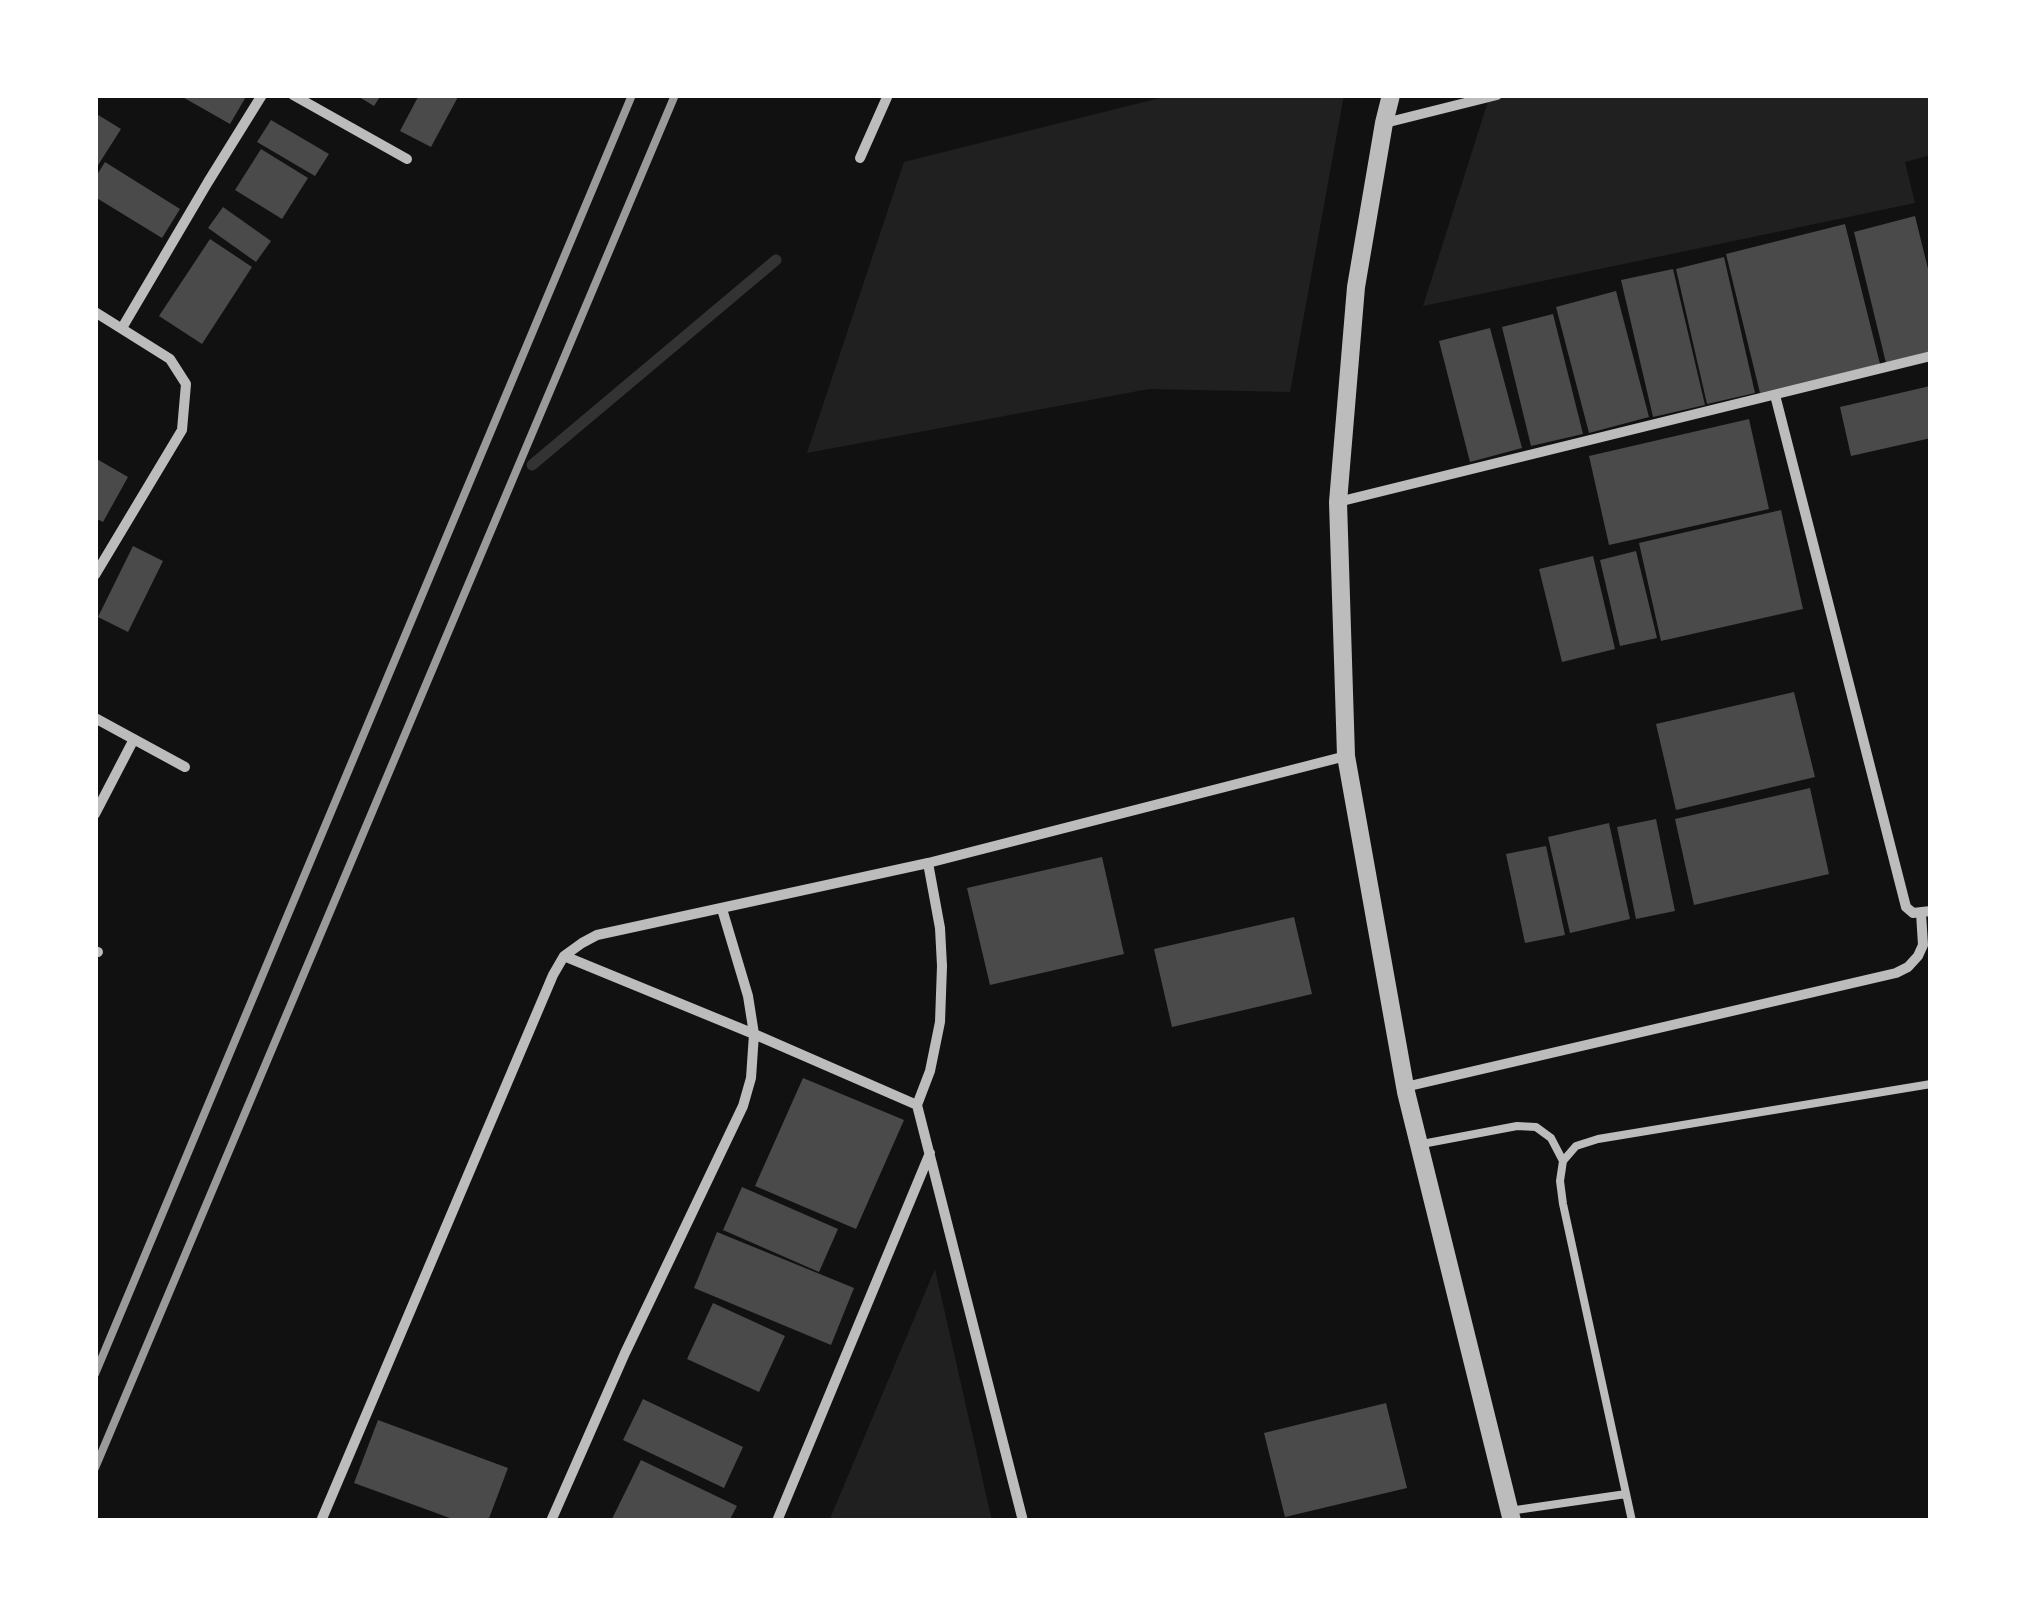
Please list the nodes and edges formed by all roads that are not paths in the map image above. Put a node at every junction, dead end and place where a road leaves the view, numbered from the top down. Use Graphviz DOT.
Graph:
graph roads {
  1 [pos="262,95"];
  2 [pos="293,95"];
  3 [pos="888,95"];
  4 [pos="1391,95"];
  5 [pos="1497,95"];
  6 [pos="1384,124"];
  7 [pos="860,158"];
  8 [pos="407,159"];
  9 [pos="95,312"];
  10 [pos="122,328"];
  11 [pos="1931,356"];
  12 [pos="1775,395"];
  13 [pos="1338,502"];
  14 [pos="95,575"];
  15 [pos="95,718"];
  16 [pos="134,740"];
  17 [pos="1346,756"];
  18 [pos="185,767"];
  19 [pos="95,814"];
  20 [pos="928,863"];
  21 [pos="722,909"];
  22 [pos="1926,912"];
  23 [pos="564,956"];
  24 [pos="754,1034"];
  25 [pos="1931,1084"];
  26 [pos="1405,1087"];
  27 [pos="917,1105"];
  28 [pos="1419,1145"];
  29 [pos="930,1152"];
  30 [pos="1563,1161"];
  31 [pos="1626,1494"];
  32 [pos="1510,1516"];
  33 [pos="322,1521"];
  34 [pos="551,1521"];
  35 [pos="777,1521"];
  36 [pos="1024,1521"];
  37 [pos="1632,1521"];
  1 -- 10 [label="street"];
  2 -- 8 [label="street"];
  3 -- 7 [label="street"];
  4 -- 6 [label="street"];
  5 -- 6 [label="street"];
  6 -- 13 [label="street"];
  9 -- 10 [label="street"];
  10 -- 14 [label="street"];
  11 -- 12 [label="street"];
  12 -- 13 [label="street"];
  12 -- 22 [label="street"];
  13 -- 17 [label="street"];
  15 -- 16 [label="street"];
  16 -- 18 [label="street"];
  16 -- 19 [label="street"];
  17 -- 20 [label="street"];
  17 -- 26 [label="street"];
  20 -- 21 [label="street"];
  20 -- 27 [label="street"];
  21 -- 23 [label="street"];
  21 -- 24 [label="street"];
  22 -- 26 [label="street"];
  23 -- 24 [label="street"];
  23 -- 33 [label="street"];
  24 -- 27 [label="street"];
  24 -- 34 [label="street"];
  25 -- 30 [label="lane"];
  26 -- 28 [label="street"];
  27 -- 29 [label="street"];
  28 -- 30 [label="lane"];
  28 -- 32 [label="street"];
  29 -- 35 [label="street"];
  29 -- 36 [label="street"];
  30 -- 31 [label="lane"];
  31 -- 32 [label="lane"];
  31 -- 37 [label="lane"];
}
